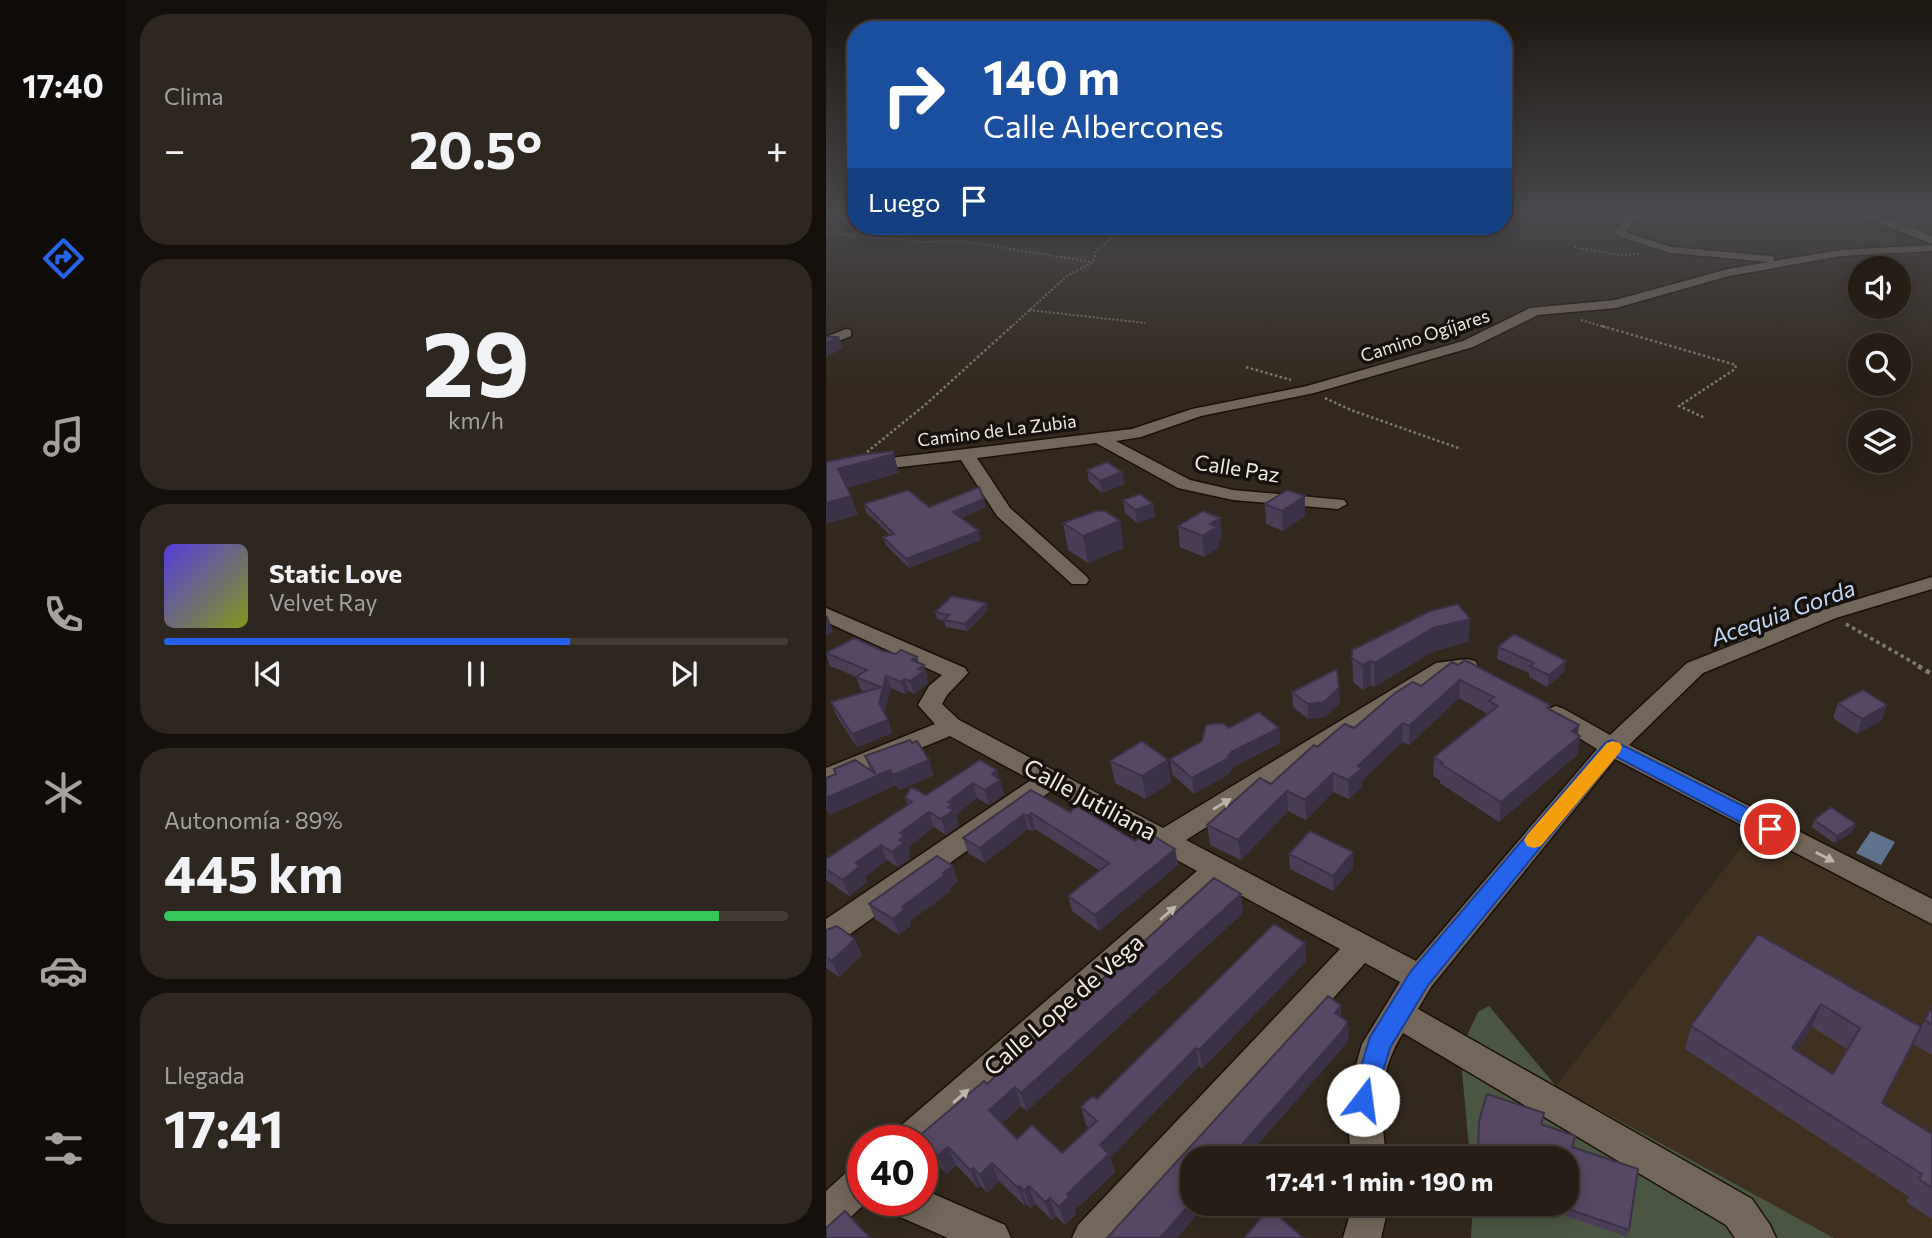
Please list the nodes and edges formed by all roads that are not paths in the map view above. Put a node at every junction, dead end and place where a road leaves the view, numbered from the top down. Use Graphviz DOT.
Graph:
graph roads {
  1 [pos="1744,271"];
  2 [pos="846,333"];
  3 [pos="826,342"];
  4 [pos="1135,434"];
  5 [pos="1098,438"];
  6 [pos="966,454"];
  7 [pos="827,473"];
  8 [pos="1338,504"];
  9 [pos="1079,580"];
  10 [pos="1932,583"];
  11 [pos="826,614"];
  12 [pos="1489,674"];
  13 [pos="1534,701"];
  14 [pos="951,726"];
  15 [pos="1612,747"];
  16 [pos="826,778"];
  17 [pos="1049,779"];
  18 [pos="1164,840"];
  19 [pos="1218,869"];
  20 [pos="1932,912"];
  21 [pos="826,935"];
  22 [pos="1361,947"];
  23 [pos="1420,978"];
  24 [pos="1397,1013"];
  25 [pos="927,1125"];
  26 [pos="1367,1146"];
  27 [pos="847,1197"];
  28 [pos="826,1215"];
  29 [pos="938,1215"];
  30 [pos="1368,1216"];
  31 [pos="992,1238"];
  32 [pos="1091,1238"];
  33 [pos="1362,1238"];
  34 [pos="1758,1238"];
  1 -- 4 [label="street, Camino Ogíjares"];
  2 -- 3 [label="street"];
  4 -- 5 [label="street, Camino de La Zubia"];
  5 -- 6 [label="street, Camino de La Zubia"];
  5 -- 8 [label="street, Calle Paz"];
  6 -- 7 [label="street, Camino de La Zubia"];
  6 -- 9 [label="street"];
  10 -- 15 [label="street"];
  11 -- 14 [label="street, Calle Jutiliana"];
  18 -- 12 [label="street, one-way"];
  13 -- 15 [label="street"];
  14 -- 16 [label="street"];
  14 -- 17 [label="street, Calle Jutiliana"];
  15 -- 20 [label="street, one-way"];
  15 -- 23 [label="street"];
  17 -- 18 [label="street, Calle Jutiliana"];
  17 -- 21 [label="street"];
  18 -- 19 [label="street, Calle Jutiliana"];
  19 -- 22 [label="street, Calle Jutiliana"];
  25 -- 19 [label="street, Calle Lope de Vega, one-way"];
  22 -- 23 [label="street, Calle Jutiliana"];
  22 -- 32 [label="street"];
  23 -- 24 [label="street"];
  24 -- 26 [label="street"];
  24 -- 34 [label="street"];
  27 -- 28 [label="street"];
  29 -- 31 [label="street"];
  30 -- 33 [label="street"];
}
